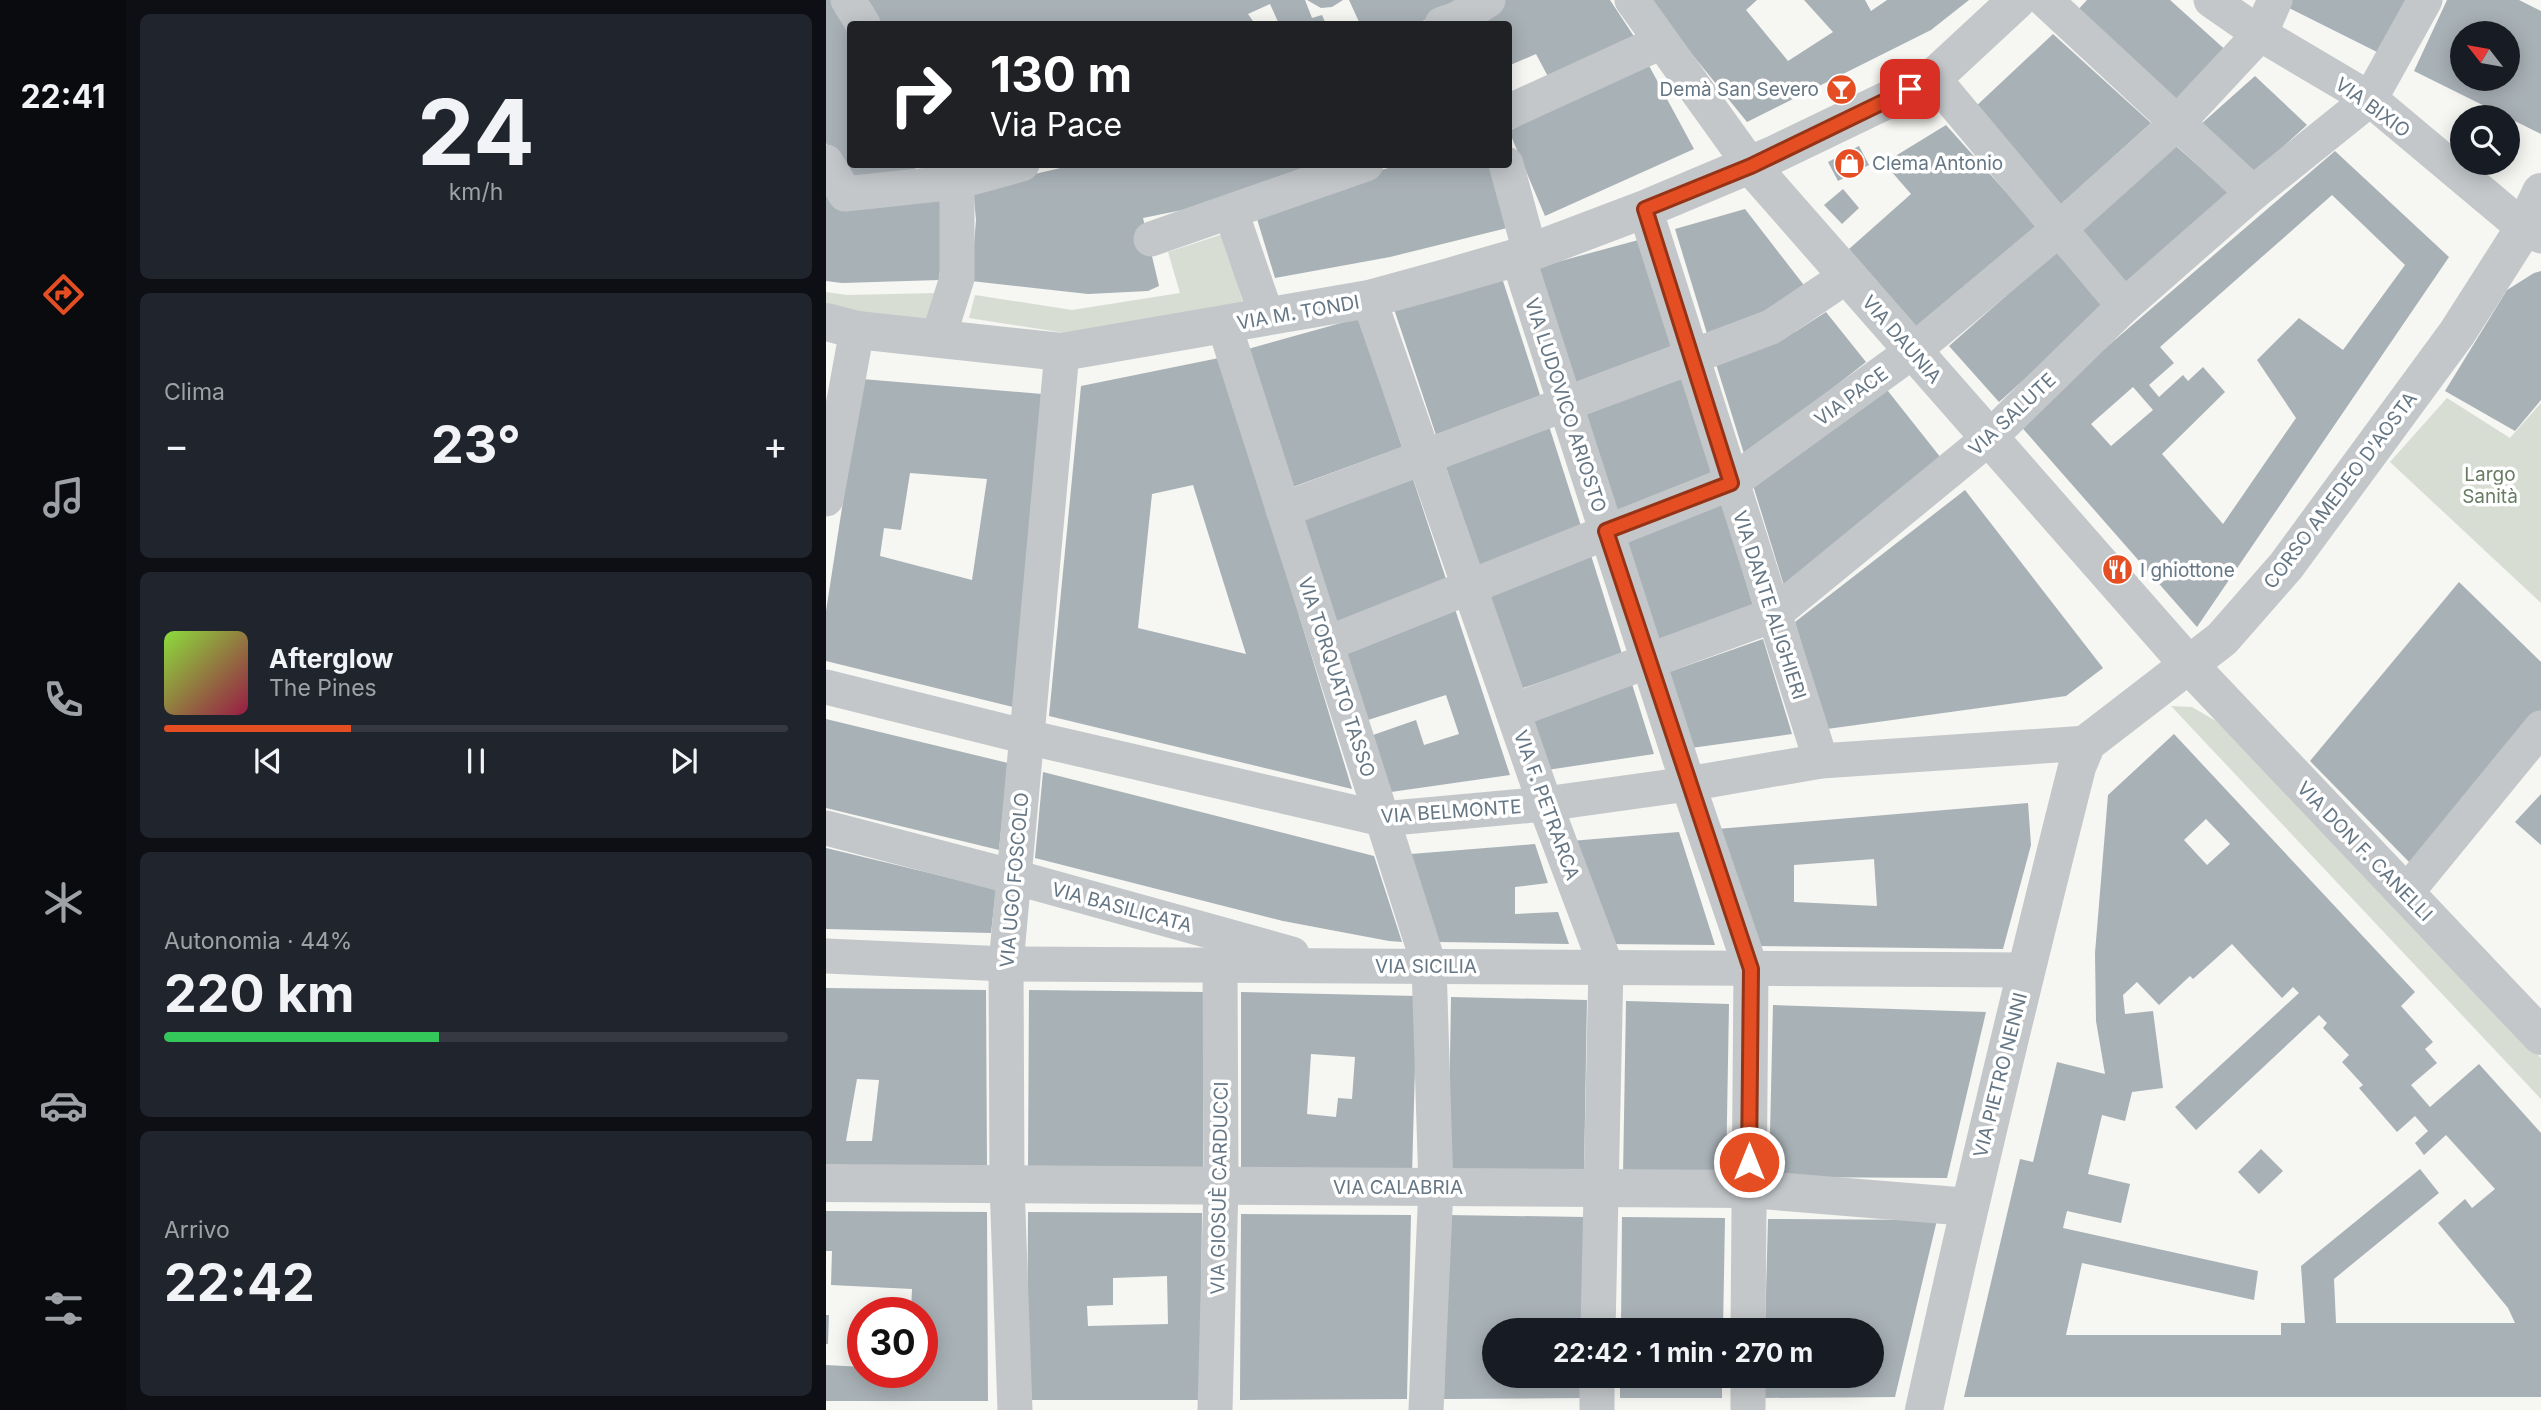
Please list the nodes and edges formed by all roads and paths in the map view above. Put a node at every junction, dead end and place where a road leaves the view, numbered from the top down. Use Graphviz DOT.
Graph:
graph roads {
  1 [pos="848,0"];
  2 [pos="1488,0"];
  3 [pos="1632,0"];
  4 [pos="2017,0"];
  5 [pos="2045,0"];
  6 [pos="2211,0"];
  7 [pos="2275,0"];
  8 [pos="2424,0"];
  9 [pos="861,21"];
  10 [pos="1451,21"];
  11 [pos="2260,34"];
  12 [pos="1661,42"];
  13 [pos="1933,78"];
  14 [pos="2370,99"];
  15 [pos="1512,110"];
  16 [pos="2177,122"];
  17 [pos="826,162"];
  18 [pos="1751,166"];
  19 [pos="994,168"];
  20 [pos="1355,168"];
  21 [pos="1507,168"];
  22 [pos="952,174"];
  23 [pos="2541,192"];
  24 [pos="2253,193"];
  25 [pos="1645,209"];
  26 [pos="1231,212"];
  27 [pos="2059,229"];
  28 [pos="2533,232"];
  29 [pos="1151,239"];
  30 [pos="1524,254"];
  31 [pos="1847,276"];
  32 [pos="1369,299"];
  33 [pos="2124,306"];
  34 [pos="1267,317"];
  35 [pos="1224,324"];
  36 [pos="842,326"];
  37 [pos="938,339"];
  38 [pos="1913,351"];
  39 [pos="1062,352"];
  40 [pos="1691,358"];
  41 [pos="1565,402"];
  42 [pos="1989,438"];
  43 [pos="1425,458"];
  44 [pos="1731,483"];
  45 [pos="826,499"];
  46 [pos="1283,510"];
  47 [pos="1606,531"];
  48 [pos="1470,587"];
  49 [pos="1773,615"];
  50 [pos="1326,644"];
  51 [pos="1649,662"];
  52 [pos="2189,666"];
  53 [pos="826,687"];
  54 [pos="1513,711"];
  55 [pos="2541,728"];
  56 [pos="1027,737"];
  57 [pos="2087,743"];
  58 [pos="1821,761"];
  59 [pos="1688,784"];
  60 [pos="1545,804"];
  61 [pos="1382,819"];
  62 [pos="826,828"];
  63 [pos="1014,877"];
  64 [pos="2406,893"];
  65 [pos="826,956"];
  66 [pos="1006,964"];
  67 [pos="1429,965"];
  68 [pos="1220,966"];
  69 [pos="1336,966"];
  70 [pos="1606,966"];
  71 [pos="1751,969"];
  72 [pos="2026,970"];
  73 [pos="2541,1036"];
  74 [pos="826,1183"];
  75 [pos="1007,1184"];
  76 [pos="1221,1185"];
  77 [pos="1436,1187"];
  78 [pos="1601,1188"];
  79 [pos="1749,1189"];
  80 [pos="1969,1207"];
  81 [pos="1598,1318"];
  82 [pos="1748,1318"];
  83 [pos="1597,1388"];
  84 [pos="1748,1388"];
  85 [pos="1015,1410"];
  86 [pos="1215,1410"];
  87 [pos="1426,1410"];
  88 [pos="1597,1410"];
  89 [pos="1748,1410"];
  90 [pos="1924,1410"];
  1 -- 9 [label="street"];
  2 -- 10 [label="street"];
  3 -- 12 [label="street, VIA DAUNIA"];
  4 -- 13 [label="street, VIA M. TONDI"];
  5 -- 16 [label="street"];
  6 -- 11 [label="street, VIA BIXIO"];
  7 -- 11 [label="street, VIA PACE"];
  8 -- 14 [label="street, VIA SALUTE"];
  11 -- 14 [label="street, VIA BIXIO"];
  11 -- 16 [label="street, VIA PACE"];
  12 -- 15 [label="street"];
  12 -- 18 [label="street, VIA DAUNIA"];
  13 -- 18 [label="street, VIA M. TONDI"];
  13 -- 27 [label="street"];
  14 -- 24 [label="street, VIA SALUTE"];
  14 -- 28 [label="street, VIA BIXIO"];
  16 -- 24 [label="street"];
  16 -- 27 [label="street, VIA PACE"];
  17 -- 22 [label="street"];
  18 -- 25 [label="street, VIA M. TONDI"];
  18 -- 31 [label="street, VIA DAUNIA"];
  19 -- 22 [label="street"];
  20 -- 26 [label="street"];
  21 -- 30 [label="street, VIA LUDOVICO ARIOSTO"];
  22 -- 37 [label="street"];
  23 -- 28 [label="street, CORSO AMEDEO D'AOSTA"];
  24 -- 33 [label="street, VIA SALUTE"];
  25 -- 30 [label="street, VIA M. TONDI"];
  25 -- 40 [label="street, VIA DANTE ALIGHIERI"];
  26 -- 29 [label="street"];
  26 -- 34 [label="street"];
  27 -- 33 [label="street"];
  27 -- 38 [label="street, VIA PACE"];
  28 -- 52 [label="street, CORSO AMEDEO D'AOSTA"];
  30 -- 32 [label="street, VIA M. TONDI"];
  30 -- 41 [label="street, VIA LUDOVICO ARIOSTO"];
  31 -- 38 [label="street, VIA DAUNIA"];
  31 -- 40 [label="street"];
  32 -- 34 [label="street, VIA M. TONDI"];
  32 -- 43 [label="street, VIA F. PETRARCA"];
  33 -- 42 [label="street, VIA SALUTE"];
  34 -- 35 [label="street, VIA M. TONDI"];
  35 -- 39 [label="street, VIA M. TONDI"];
  35 -- 46 [label="street, VIA TORQUATO TASSO"];
  36 -- 37 [label="street, VIA M. TONDI"];
  36 -- 45 [label="street"];
  37 -- 39 [label="street, VIA M. TONDI"];
  38 -- 42 [label="street, VIA DAUNIA"];
  38 -- 44 [label="street, VIA PACE"];
  39 -- 56 [label="street, VIA UGO FOSCOLO"];
  40 -- 41 [label="street"];
  40 -- 44 [label="street, VIA DANTE ALIGHIERI"];
  41 -- 43 [label="street"];
  41 -- 47 [label="street, VIA LUDOVICO ARIOSTO"];
  42 -- 49 [label="street, VIA SALUTE"];
  42 -- 52 [label="street, VIA DAUNIA"];
  43 -- 46 [label="street"];
  43 -- 48 [label="street, VIA F. PETRARCA"];
  44 -- 47 [label="street, VIA PACE"];
  44 -- 49 [label="street, VIA DANTE ALIGHIERI"];
  46 -- 50 [label="street, VIA TORQUATO TASSO"];
  47 -- 48 [label="street, VIA PACE"];
  47 -- 51 [label="street, VIA LUDOVICO ARIOSTO"];
  48 -- 50 [label="street, VIA PACE"];
  48 -- 54 [label="street, VIA F. PETRARCA"];
  49 -- 51 [label="street, VIA SALUTE"];
  49 -- 58 [label="street, VIA DANTE ALIGHIERI"];
  50 -- 61 [label="street, VIA TORQUATO TASSO"];
  51 -- 54 [label="street, VIA SALUTE"];
  51 -- 59 [label="street, VIA LUDOVICO ARIOSTO"];
  52 -- 57 [label="street, CORSO AMEDEO D'AOSTA"];
  52 -- 64 [label="street, VIA DON F. CANELLI"];
  53 -- 56 [label="street, VIA BELMONTE"];
  54 -- 60 [label="street, VIA F. PETRARCA"];
  55 -- 64 [label="street"];
  56 -- 61 [label="street, VIA BELMONTE"];
  56 -- 63 [label="street, VIA UGO FOSCOLO"];
  57 -- 58 [label="street, VIA BELMONTE"];
  57 -- 72 [label="street, VIA PIETRO NENNI"];
  58 -- 59 [label="street, VIA BELMONTE"];
  59 -- 60 [label="street, VIA BELMONTE"];
  59 -- 71 [label="street, VIA LUDOVICO ARIOSTO"];
  60 -- 61 [label="street, VIA BELMONTE"];
  60 -- 70 [label="street, VIA F. PETRARCA"];
  61 -- 67 [label="street, VIA TORQUATO TASSO"];
  62 -- 63 [label="street, VIA BASILICATA"];
  63 -- 66 [label="street, VIA UGO FOSCOLO"];
  63 -- 69 [label="street, VIA BASILICATA"];
  64 -- 73 [label="street, VIA DON F. CANELLI"];
  65 -- 66 [label="street, VIA SICILIA"];
  66 -- 68 [label="street, VIA SICILIA"];
  66 -- 75 [label="street, VIA UGO FOSCOLO"];
  67 -- 69 [label="street, VIA SICILIA"];
  67 -- 70 [label="street, VIA SICILIA"];
  67 -- 77 [label="street, VIA TORQUATO TASSO"];
  68 -- 69 [label="street, VIA SICILIA"];
  68 -- 76 [label="street, VIA GIOSUÈ CARDUCCI"];
  70 -- 71 [label="street, VIA SICILIA"];
  70 -- 78 [label="street, VIA F. PETRARCA"];
  71 -- 72 [label="street, VIA SICILIA"];
  71 -- 79 [label="street, VIA LUDOVICO ARIOSTO"];
  72 -- 80 [label="street, VIA PIETRO NENNI"];
  74 -- 75 [label="street, VIA CALABRIA"];
  75 -- 76 [label="street, VIA CALABRIA"];
  75 -- 85 [label="street, VIA UGO FOSCOLO"];
  76 -- 77 [label="street, VIA CALABRIA"];
  76 -- 86 [label="street, VIA GIOSUÈ CARDUCCI"];
  77 -- 78 [label="street, VIA CALABRIA"];
  77 -- 87 [label="street, VIA TORQUATO TASSO"];
  78 -- 79 [label="street, VIA CALABRIA"];
  78 -- 81 [label="street, VIA F. PETRARCA"];
  79 -- 80 [label="street, VIA CALABRIA"];
  79 -- 82 [label="street, VIA LUDOVICO ARIOSTO"];
  80 -- 90 [label="street, VIA PIETRO NENNI"];
  83 -- 88 [label="street"];
  84 -- 89 [label="street"];
}
